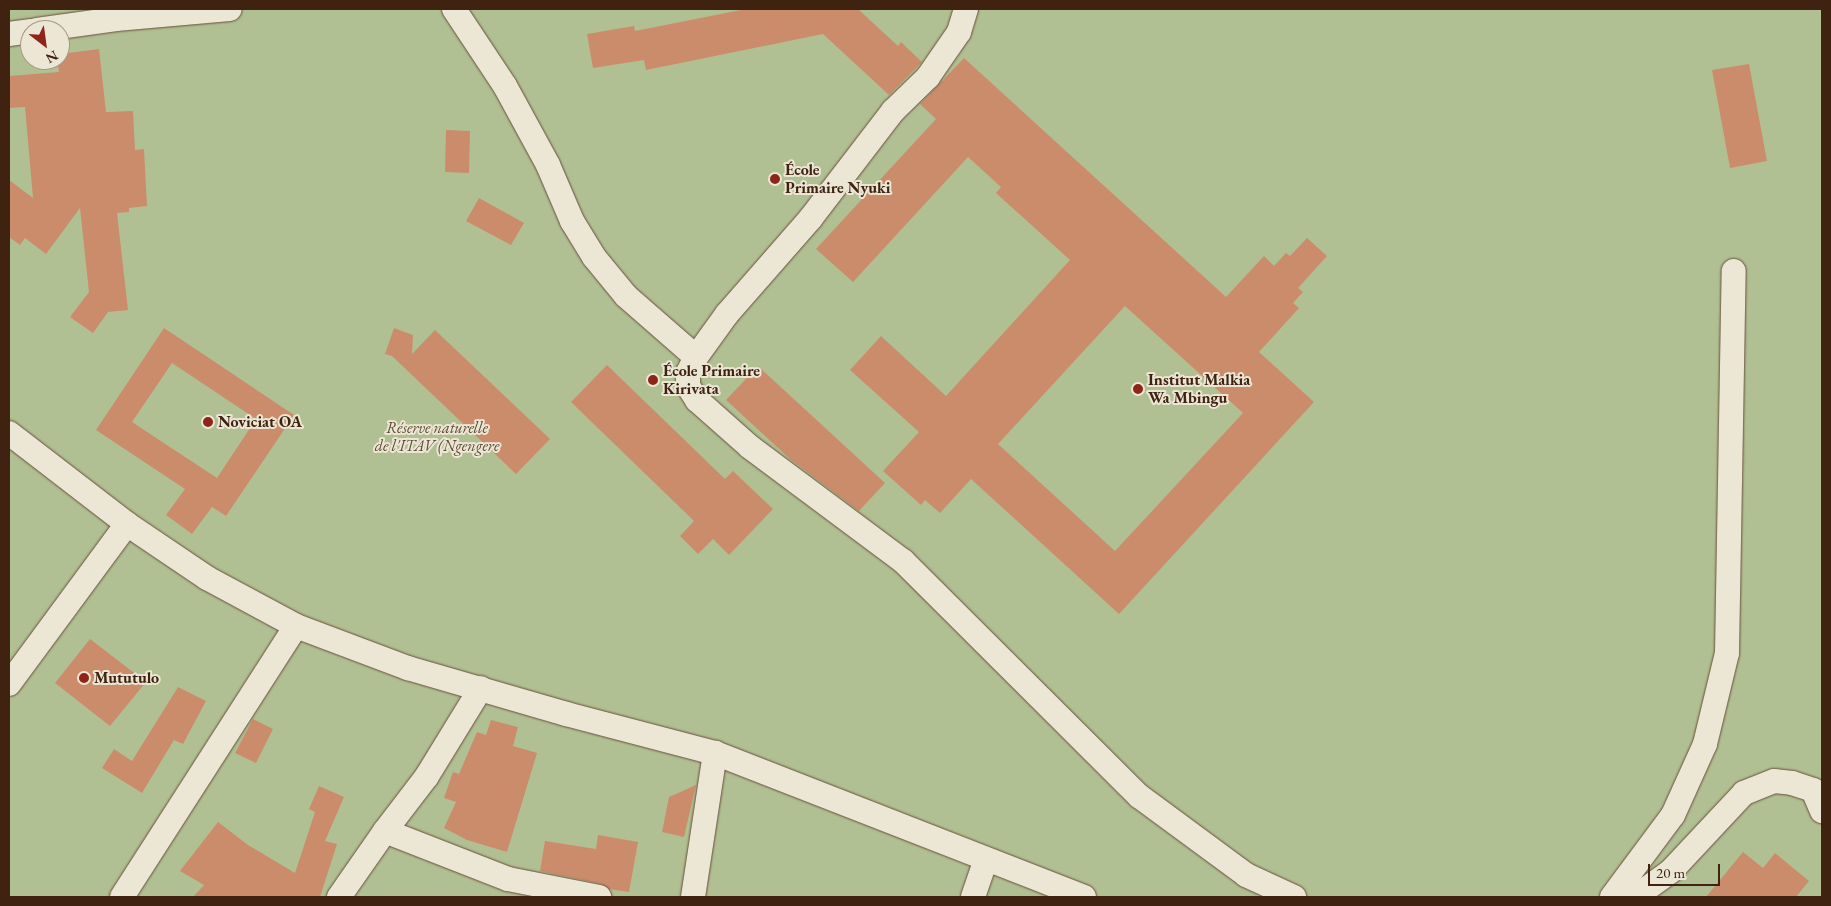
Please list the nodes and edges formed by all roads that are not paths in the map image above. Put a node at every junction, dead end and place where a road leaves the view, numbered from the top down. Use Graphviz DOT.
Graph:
graph roads {
  1 [pos="230,9"];
  2 [pos="454,9"];
  3 [pos="966,9"];
  4 [pos="70,25"];
  5 [pos="1734,271"];
  6 [pos="696,357"];
  7 [pos="9,433"];
  8 [pos="127,524"];
  9 [pos="296,626"];
  10 [pos="9,684"];
  11 [pos="481,688"];
  12 [pos="715,753"];
  13 [pos="1822,811"];
  14 [pos="385,831"];
  15 [pos="986,859"];
  16 [pos="506,888"];
  17 [pos="122,897"];
  18 [pos="339,897"];
  19 [pos="599,897"];
  20 [pos="693,897"];
  21 [pos="973,897"];
  22 [pos="1084,897"];
  23 [pos="1294,897"];
  24 [pos="1612,897"];
  25 [pos="1635,897"];
  1 -- 4 [label="street"];
  2 -- 6 [label="street"];
  3 -- 6 [label="street"];
  5 -- 24 [label="street"];
  6 -- 23 [label="street"];
  7 -- 8 [label="street"];
  8 -- 9 [label="street"];
  8 -- 10 [label="street"];
  9 -- 11 [label="street"];
  9 -- 17 [label="street"];
  11 -- 12 [label="street"];
  11 -- 14 [label="street"];
  12 -- 15 [label="street"];
  12 -- 20 [label="street"];
  13 -- 25 [label="street"];
  14 -- 16 [label="street"];
  14 -- 18 [label="street"];
  15 -- 21 [label="street"];
  15 -- 22 [label="street"];
  16 -- 19 [label="street"];
}
